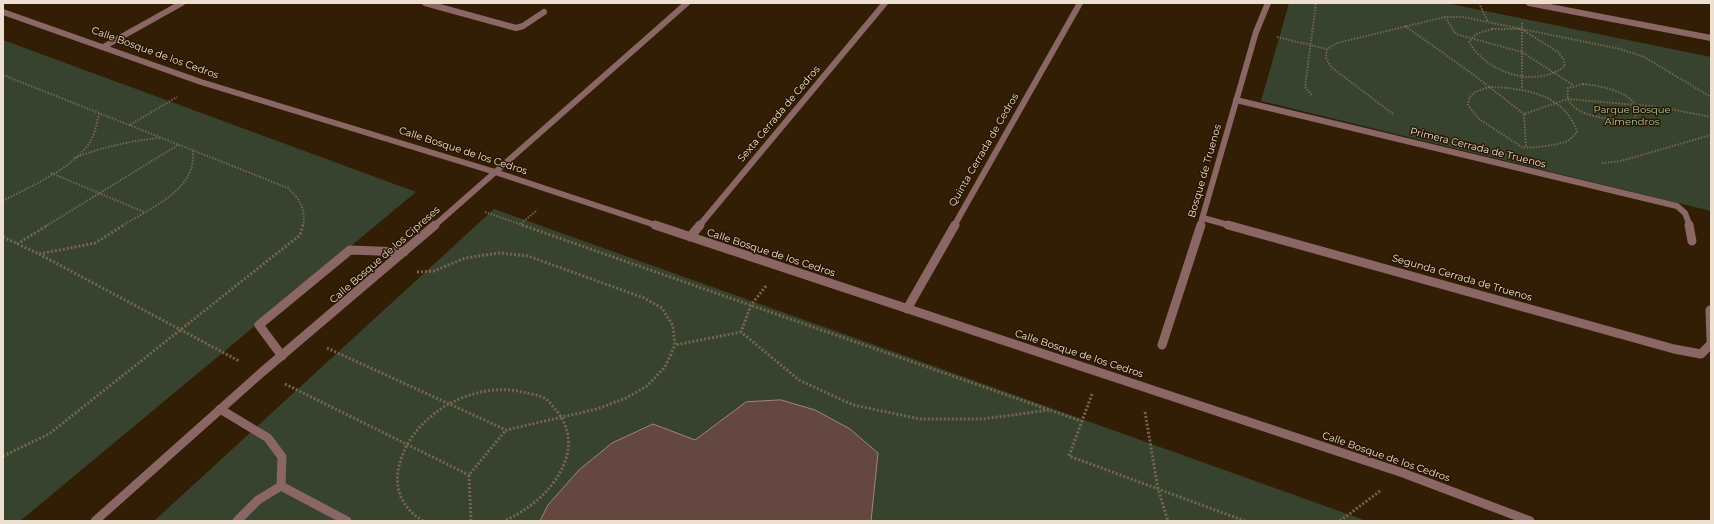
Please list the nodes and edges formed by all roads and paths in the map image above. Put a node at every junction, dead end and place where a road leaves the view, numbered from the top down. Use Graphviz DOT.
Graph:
graph roads {
  1 [pos="182,3"];
  2 [pos="425,3"];
  3 [pos="687,3"];
  4 [pos="884,3"];
  5 [pos="1080,3"];
  6 [pos="1268,3"];
  7 [pos="1316,3"];
  8 [pos="1479,3"];
  9 [pos="1529,3"];
  10 [pos="3,12"];
  11 [pos="544,12"];
  12 [pos="1522,16"];
  13 [pos="1445,17"];
  14 [pos="1488,22"];
  15 [pos="1405,26"];
  16 [pos="1521,29"];
  17 [pos="1256,32"];
  18 [pos="1471,38"];
  19 [pos="1711,38"];
  20 [pos="1311,45"];
  21 [pos="104,46"];
  22 [pos="1327,49"];
  23 [pos="1522,52"];
  24 [pos="1556,74"];
  25 [pos="3,75"];
  26 [pos="1522,76"];
  27 [pos="201,82"];
  28 [pos="1574,85"];
  29 [pos="1489,87"];
  30 [pos="1522,90"];
  31 [pos="1314,97"];
  32 [pos="1711,97"];
  33 [pos="1568,99"];
  34 [pos="1236,100"];
  35 [pos="1556,103"];
  36 [pos="1635,104"];
  37 [pos="99,113"];
  38 [pos="1524,114"];
  39 [pos="1399,116"];
  40 [pos="1711,117"];
  41 [pos="130,126"];
  42 [pos="1711,135"];
  43 [pos="162,138"];
  44 [pos="178,145"];
  45 [pos="1511,145"];
  46 [pos="1526,148"];
  47 [pos="193,150"];
  48 [pos="1540,152"];
  49 [pos="72,159"];
  50 [pos="1597,163"];
  51 [pos="495,172"];
  52 [pos="51,173"];
  53 [pos="99,193"];
  54 [pos="3,201"];
  55 [pos="460,203"];
  56 [pos="145,212"];
  57 [pos="1203,218"];
  58 [pos="3,237"];
  59 [pos="690,237"];
  60 [pos="1692,241"];
  61 [pos="17,244"];
  62 [pos="404,252"];
  63 [pos="39,254"];
  64 [pos="781,268"];
  65 [pos="374,277"];
  66 [pos="751,305"];
  67 [pos="907,309"];
  68 [pos="1710,310"];
  69 [pos="180,330"];
  70 [pos="741,332"];
  71 [pos="304,337"];
  72 [pos="1711,342"];
  73 [pos="675,345"];
  74 [pos="1162,345"];
  75 [pos="282,356"];
  76 [pos="261,373"];
  77 [pos="1100,373"];
  78 [pos="1141,386"];
  79 [pos="450,404"];
  80 [pos="220,410"];
  81 [pos="1049,410"];
  82 [pos="562,417"];
  83 [pos="1081,421"];
  84 [pos="506,430"];
  85 [pos="406,445"];
  86 [pos="3,456"];
  87 [pos="1403,473"];
  88 [pos="469,476"];
  89 [pos="281,486"];
  90 [pos="1158,489"];
  91 [pos="95,521"];
  92 [pos="237,521"];
  93 [pos="347,521"];
  94 [pos="423,521"];
  95 [pos="471,521"];
  96 [pos="504,521"];
  97 [pos="1168,521"];
  98 [pos="1245,521"];
  99 [pos="1340,521"];
  100 [pos="1530,521"];
  1 -- 21 [label="street"];
  2 -- 11 [label="street"];
  3 -- 51 [label="street, Calle Bosque de los Cipreses"];
  4 -- 59 [label="street, Sexta Cerrada de Cedros"];
  5 -- 67 [label="street, Quinta Cerrada de Cedros"];
  6 -- 17 [label="street, Bosque de Truenos"];
  7 -- 20 [label="path"];
  8 -- 14 [label="path"];
  9 -- 19 [label="street"];
  10 -- 21 [label="street, Calle Bosque de los Cedros"];
  12 -- 16 [label="path"];
  13 -- 14 [label="path"];
  13 -- 15 [label="path"];
  13 -- 18 [label="path"];
  14 -- 16 [label="path"];
  15 -- 22 [label="path"];
  15 -- 29 [label="path"];
  16 -- 18 [label="path"];
  16 -- 23 [label="path"];
  16 -- 24 [label="path"];
  16 -- 32 [label="path"];
  17 -- 20 [label="path"];
  17 -- 34 [label="street, Bosque de Truenos"];
  18 -- 23 [label="path"];
  18 -- 26 [label="path"];
  20 -- 22 [label="path"];
  20 -- 31 [label="path"];
  21 -- 27 [label="street, Calle Bosque de los Cedros"];
  22 -- 39 [label="path"];
  23 -- 24 [label="path"];
  23 -- 26 [label="path"];
  24 -- 26 [label="path"];
  24 -- 28 [label="path"];
  25 -- 37 [label="path"];
  26 -- 30 [label="path"];
  27 -- 41 [label="path"];
  27 -- 51 [label="street, Calle Bosque de los Cedros"];
  28 -- 33 [label="path"];
  28 -- 36 [label="path"];
  29 -- 30 [label="path"];
  29 -- 38 [label="path"];
  29 -- 46 [label="path"];
  30 -- 35 [label="path"];
  33 -- 35 [label="path"];
  33 -- 36 [label="path"];
  33 -- 36 [label="path"];
  34 -- 57 [label="street, Bosque de Truenos"];
  34 -- 60 [label="street, Primera Cerrada de Truenos"];
  35 -- 38 [label="path"];
  35 -- 46 [label="path"];
  36 -- 40 [label="path"];
  37 -- 41 [label="path"];
  37 -- 49 [label="path"];
  38 -- 46 [label="path"];
  41 -- 43 [label="path"];
  42 -- 50 [label="path"];
  43 -- 44 [label="path"];
  43 -- 49 [label="path"];
  44 -- 47 [label="path"];
  44 -- 53 [label="path"];
  45 -- 46 [label="path"];
  46 -- 48 [label="path"];
  47 -- 56 [label="path"];
  47 -- 69 [label="path"];
  49 -- 52 [label="path"];
  51 -- 55 [label="street, Calle Bosque de los Cipreses"];
  51 -- 59 [label="street, Calle Bosque de los Cedros"];
  52 -- 53 [label="path"];
  52 -- 54 [label="path"];
  53 -- 56 [label="path"];
  53 -- 61 [label="path"];
  55 -- 62 [label="street, Calle Bosque de los Cipreses"];
  55 -- 66 [label="path"];
  56 -- 63 [label="path"];
  57 -- 72 [label="street, Segunda Cerrada de Truenos"];
  57 -- 74 [label="street, Bosque de Truenos"];
  58 -- 61 [label="path"];
  59 -- 64 [label="street, Calle Bosque de los Cedros"];
  61 -- 63 [label="path"];
  62 -- 65 [label="street, Calle Bosque de los Cipreses"];
  62 -- 75 [label="street"];
  63 -- 69 [label="path"];
  64 -- 66 [label="path"];
  64 -- 67 [label="street, Calle Bosque de los Cedros"];
  65 -- 71 [label="street, Calle Bosque de los Cipreses"];
  65 -- 73 [label="path"];
  66 -- 70 [label="path"];
  66 -- 81 [label="path"];
  67 -- 77 [label="street, Calle Bosque de los Cedros"];
  68 -- 72 [label="street, Segunda Cerrada de Truenos"];
  69 -- 76 [label="path"];
  69 -- 86 [label="path"];
  70 -- 73 [label="path"];
  70 -- 81 [label="path"];
  71 -- 75 [label="street, Calle Bosque de los Cipreses"];
  71 -- 79 [label="path"];
  73 -- 82 [label="path"];
  75 -- 76 [label="street, Calle Bosque de los Cipreses"];
  76 -- 80 [label="street, Calle Bosque de los Cipreses"];
  76 -- 85 [label="path"];
  77 -- 78 [label="street, Calle Bosque de los Cedros"];
  77 -- 83 [label="path"];
  78 -- 87 [label="street, Calle Bosque de los Cedros"];
  78 -- 90 [label="path"];
  79 -- 82 [label="path"];
  79 -- 84 [label="path"];
  79 -- 85 [label="path"];
  80 -- 89 [label="street"];
  80 -- 91 [label="street, Calle Bosque de los Cipreses"];
  81 -- 83 [label="path"];
  82 -- 84 [label="path"];
  82 -- 96 [label="path"];
  83 -- 90 [label="path"];
  84 -- 88 [label="path"];
  85 -- 88 [label="path"];
  85 -- 94 [label="path"];
  87 -- 99 [label="path"];
  87 -- 100 [label="street, Calle Bosque de los Cedros"];
  88 -- 95 [label="path"];
  89 -- 92 [label="street"];
  89 -- 93 [label="street"];
  90 -- 97 [label="path"];
  90 -- 98 [label="path"];
}
